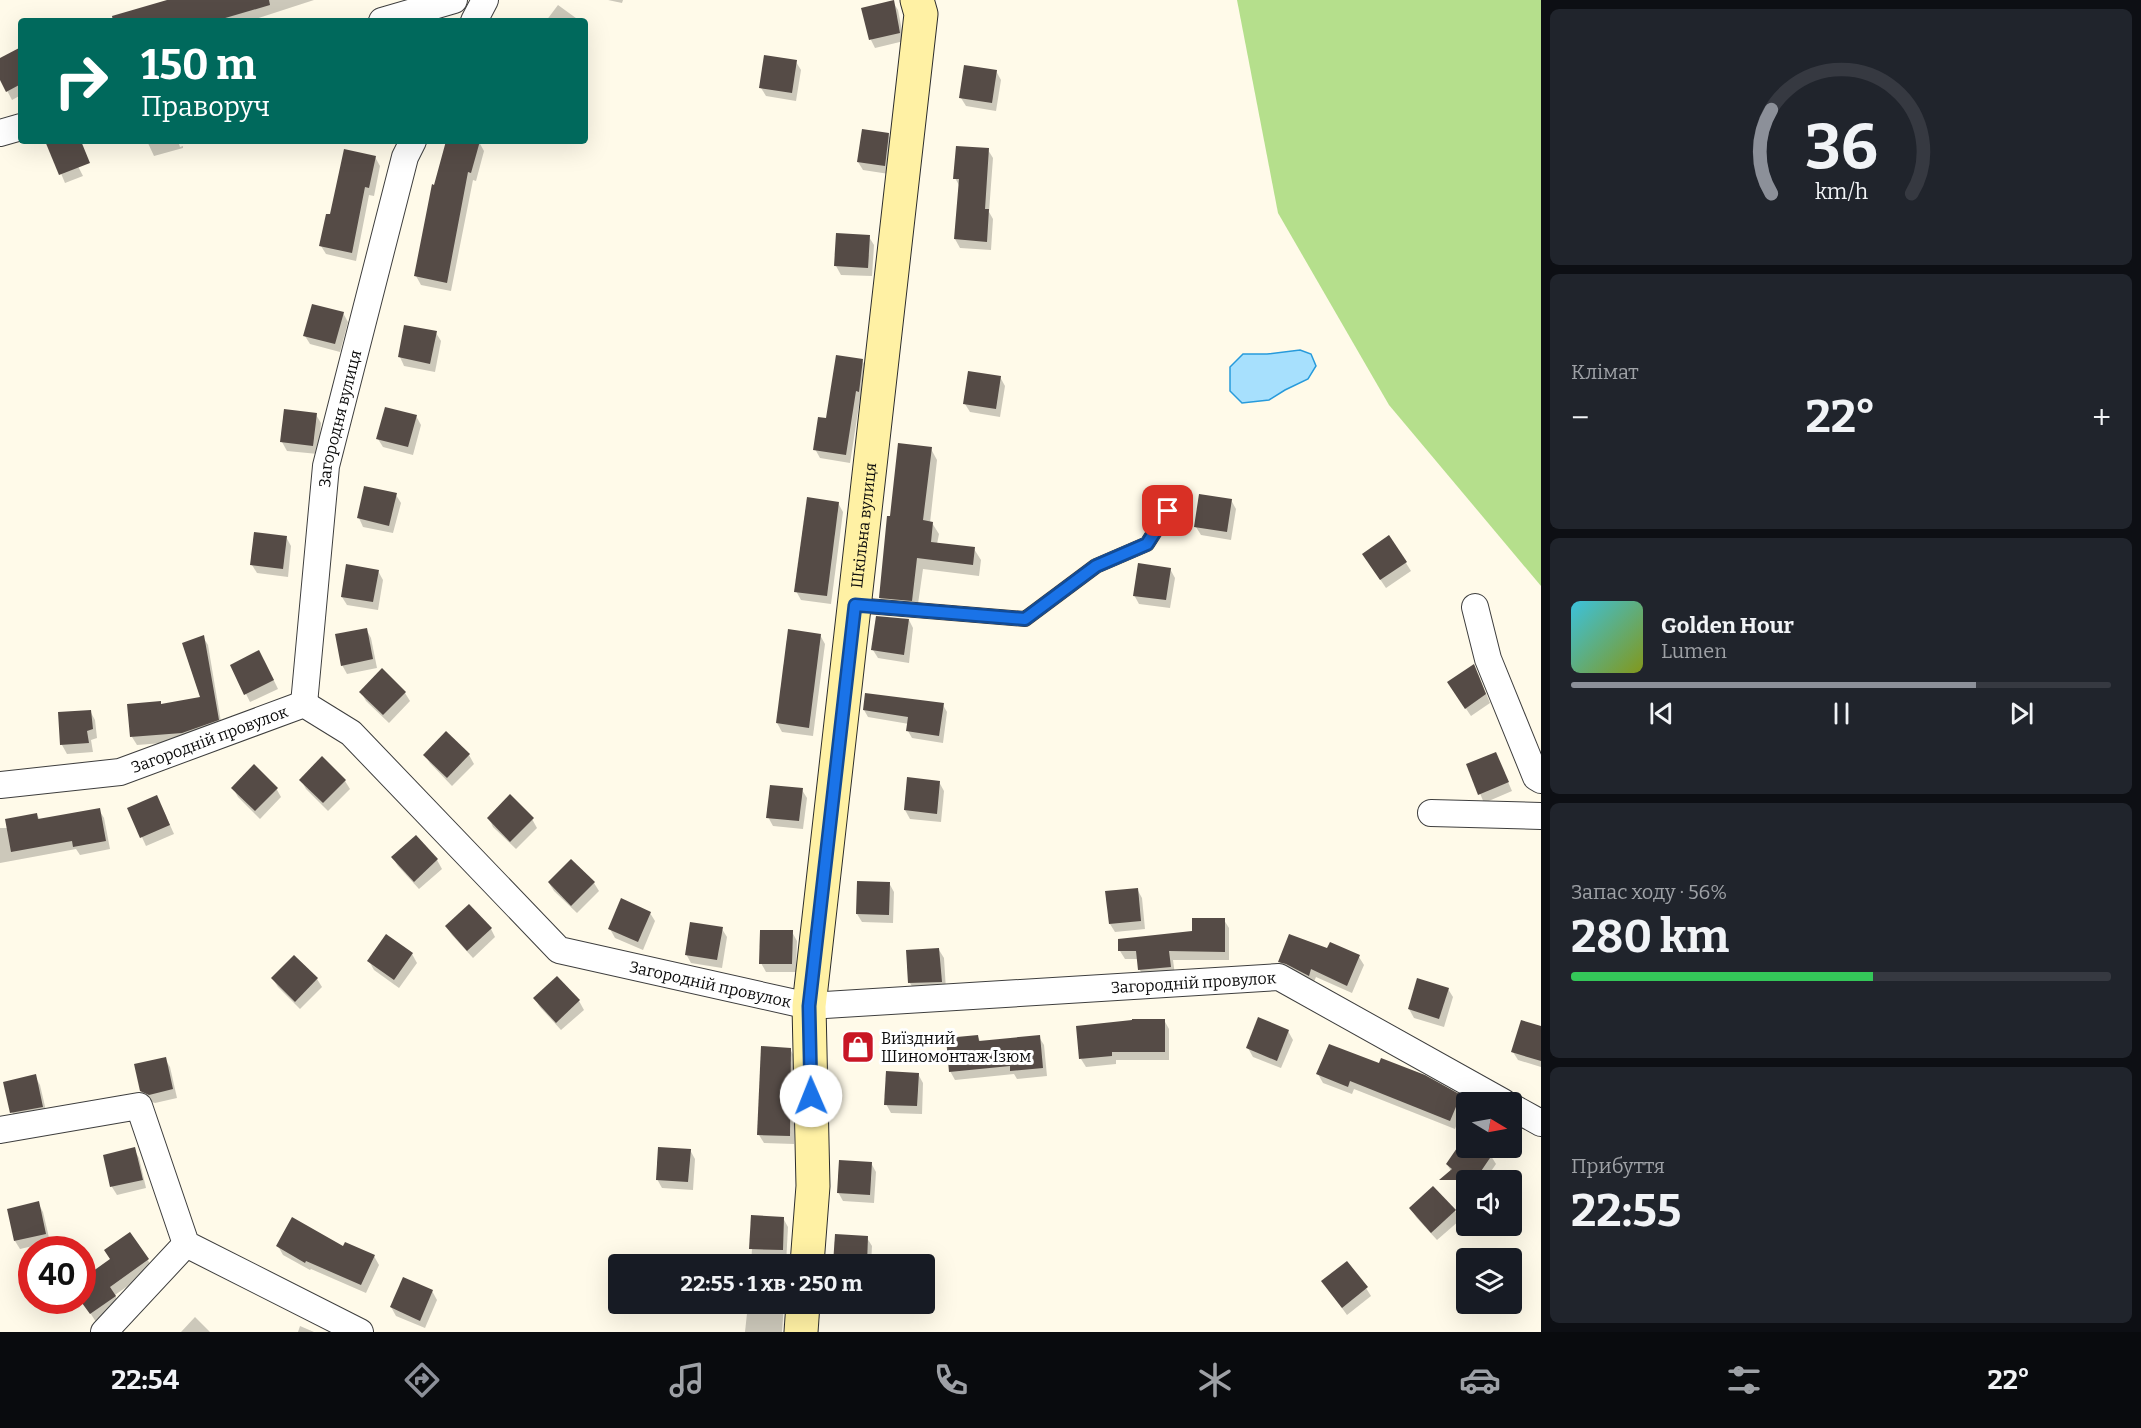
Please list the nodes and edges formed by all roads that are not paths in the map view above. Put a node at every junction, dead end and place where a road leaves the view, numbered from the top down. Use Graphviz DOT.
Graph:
graph roads {
  1 [pos="454,0"];
  2 [pos="484,0"];
  3 [pos="917,0"];
  4 [pos="392,18"];
  5 [pos="475,18"];
  6 [pos="18,128"];
  7 [pos="0,133"];
  8 [pos="412,144"];
  9 [pos="1178,495"];
  10 [pos="855,605"];
  11 [pos="1475,607"];
  12 [pos="304,704"];
  13 [pos="1541,780"];
  14 [pos="0,785"];
  15 [pos="1431,813"];
  16 [pos="1541,816"];
  17 [pos="809,1006"];
  18 [pos="1485,1092"];
  19 [pos="1522,1113"];
  20 [pos="1541,1123"];
  21 [pos="0,1130"];
  22 [pos="186,1244"];
  23 [pos="808,1254"];
  24 [pos="802,1314"];
  25 [pos="104,1332"];
  26 [pos="360,1332"];
  27 [pos="801,1332"];
  1 -- 4 [label="street"];
  2 -- 5 [label="street"];
  3 -- 10 [label="street, Шкільна вулиця"];
  6 -- 7 [label="street"];
  8 -- 12 [label="street, Загородня вулиця"];
  9 -- 10 [label="lane"];
  10 -- 17 [label="street, Шкільна вулиця"];
  11 -- 13 [label="street"];
  12 -- 14 [label="street, Загородній провулок"];
  12 -- 17 [label="street, Загородній провулок"];
  15 -- 16 [label="street"];
  17 -- 18 [label="street, Загородній провулок"];
  17 -- 23 [label="street, Шкільна вулиця"];
  19 -- 20 [label="street"];
  21 -- 22 [label="street"];
  22 -- 25 [label="street"];
  22 -- 26 [label="street"];
  24 -- 27 [label="street"];
}
